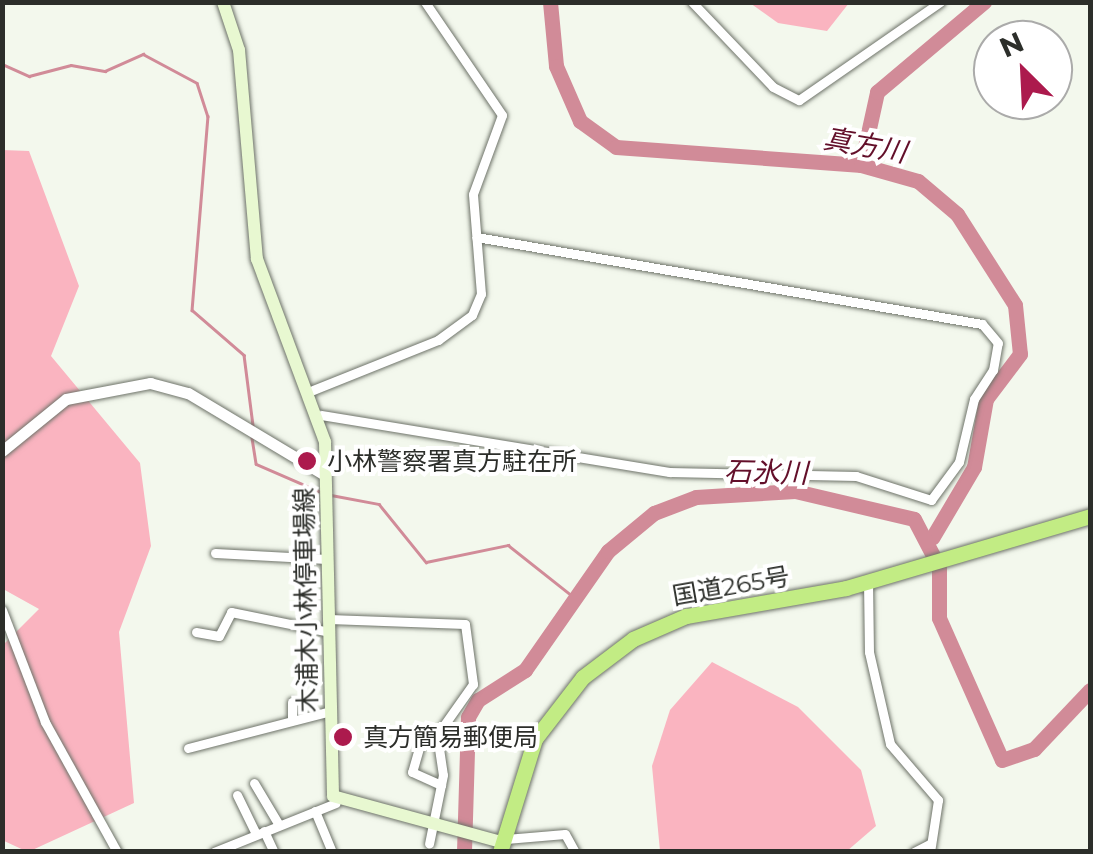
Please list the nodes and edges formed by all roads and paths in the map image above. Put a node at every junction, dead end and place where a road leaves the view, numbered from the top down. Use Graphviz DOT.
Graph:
graph roads {
  1 [pos="223,2"];
  2 [pos="425,2"];
  3 [pos="692,2"];
  4 [pos="940,2"];
  5 [pos="476,237"];
  6 [pos="313,390"];
  7 [pos="321,414"];
  8 [pos="2,451"];
  9 [pos="325,475"];
  10 [pos="1090,516"];
  11 [pos="214,554"];
  12 [pos="327,559"];
  13 [pos="868,581"];
  14 [pos="2,610"];
  15 [pos="329,626"];
  16 [pos="196,632"];
  17 [pos="292,702"];
  18 [pos="331,711"];
  19 [pos="292,719"];
  20 [pos="188,748"];
  21 [pos="420,748"];
  22 [pos="254,782"];
  23 [pos="440,785"];
  24 [pos="237,794"];
  25 [pos="336,802"];
  26 [pos="316,812"];
  27 [pos="279,825"];
  28 [pos="434,827"];
  29 [pos="260,833"];
  30 [pos="428,844"];
  31 [pos="496,846"];
  32 [pos="930,848"];
  33 [pos="116,852"];
  34 [pos="214,852"];
  35 [pos="274,852"];
  36 [pos="332,852"];
  37 [pos="575,852"];
  38 [pos="914,852"];
  1 -- 6 [label="main road, 木浦木小林停車場線"];
  2 -- 5 [label="street"];
  3 -- 4 [label="street"];
  5 -- 6 [label="street"];
  5 -- 7 [label="street"];
  6 -- 7 [label="main road, 木浦木小林停車場線"];
  7 -- 9 [label="main road, 木浦木小林停車場線"];
  8 -- 9 [label="street"];
  9 -- 12 [label="main road, 木浦木小林停車場線"];
  10 -- 13 [label="highway, 国道265号"];
  11 -- 12 [label="street"];
  12 -- 15 [label="main road, 木浦木小林停車場線"];
  13 -- 31 [label="highway, 国道265号"];
  13 -- 32 [label="street"];
  14 -- 33 [label="street"];
  15 -- 16 [label="street"];
  15 -- 18 [label="main road, 木浦木小林停車場線"];
  15 -- 23 [label="street"];
  17 -- 19 [label="street"];
  18 -- 19 [label="street"];
  18 -- 25 [label="main road, 木浦木小林停車場線"];
  19 -- 20 [label="street"];
  21 -- 23 [label="street"];
  22 -- 27 [label="street"];
  23 -- 28 [label="street"];
  24 -- 29 [label="street"];
  25 -- 26 [label="street"];
  25 -- 28 [label="main road"];
  26 -- 27 [label="street"];
  26 -- 36 [label="street"];
  27 -- 29 [label="street"];
  28 -- 30 [label="street"];
  28 -- 31 [label="main road"];
  29 -- 34 [label="street"];
  29 -- 35 [label="street"];
  31 -- 37 [label="street"];
  32 -- 38 [label="street"];
}
